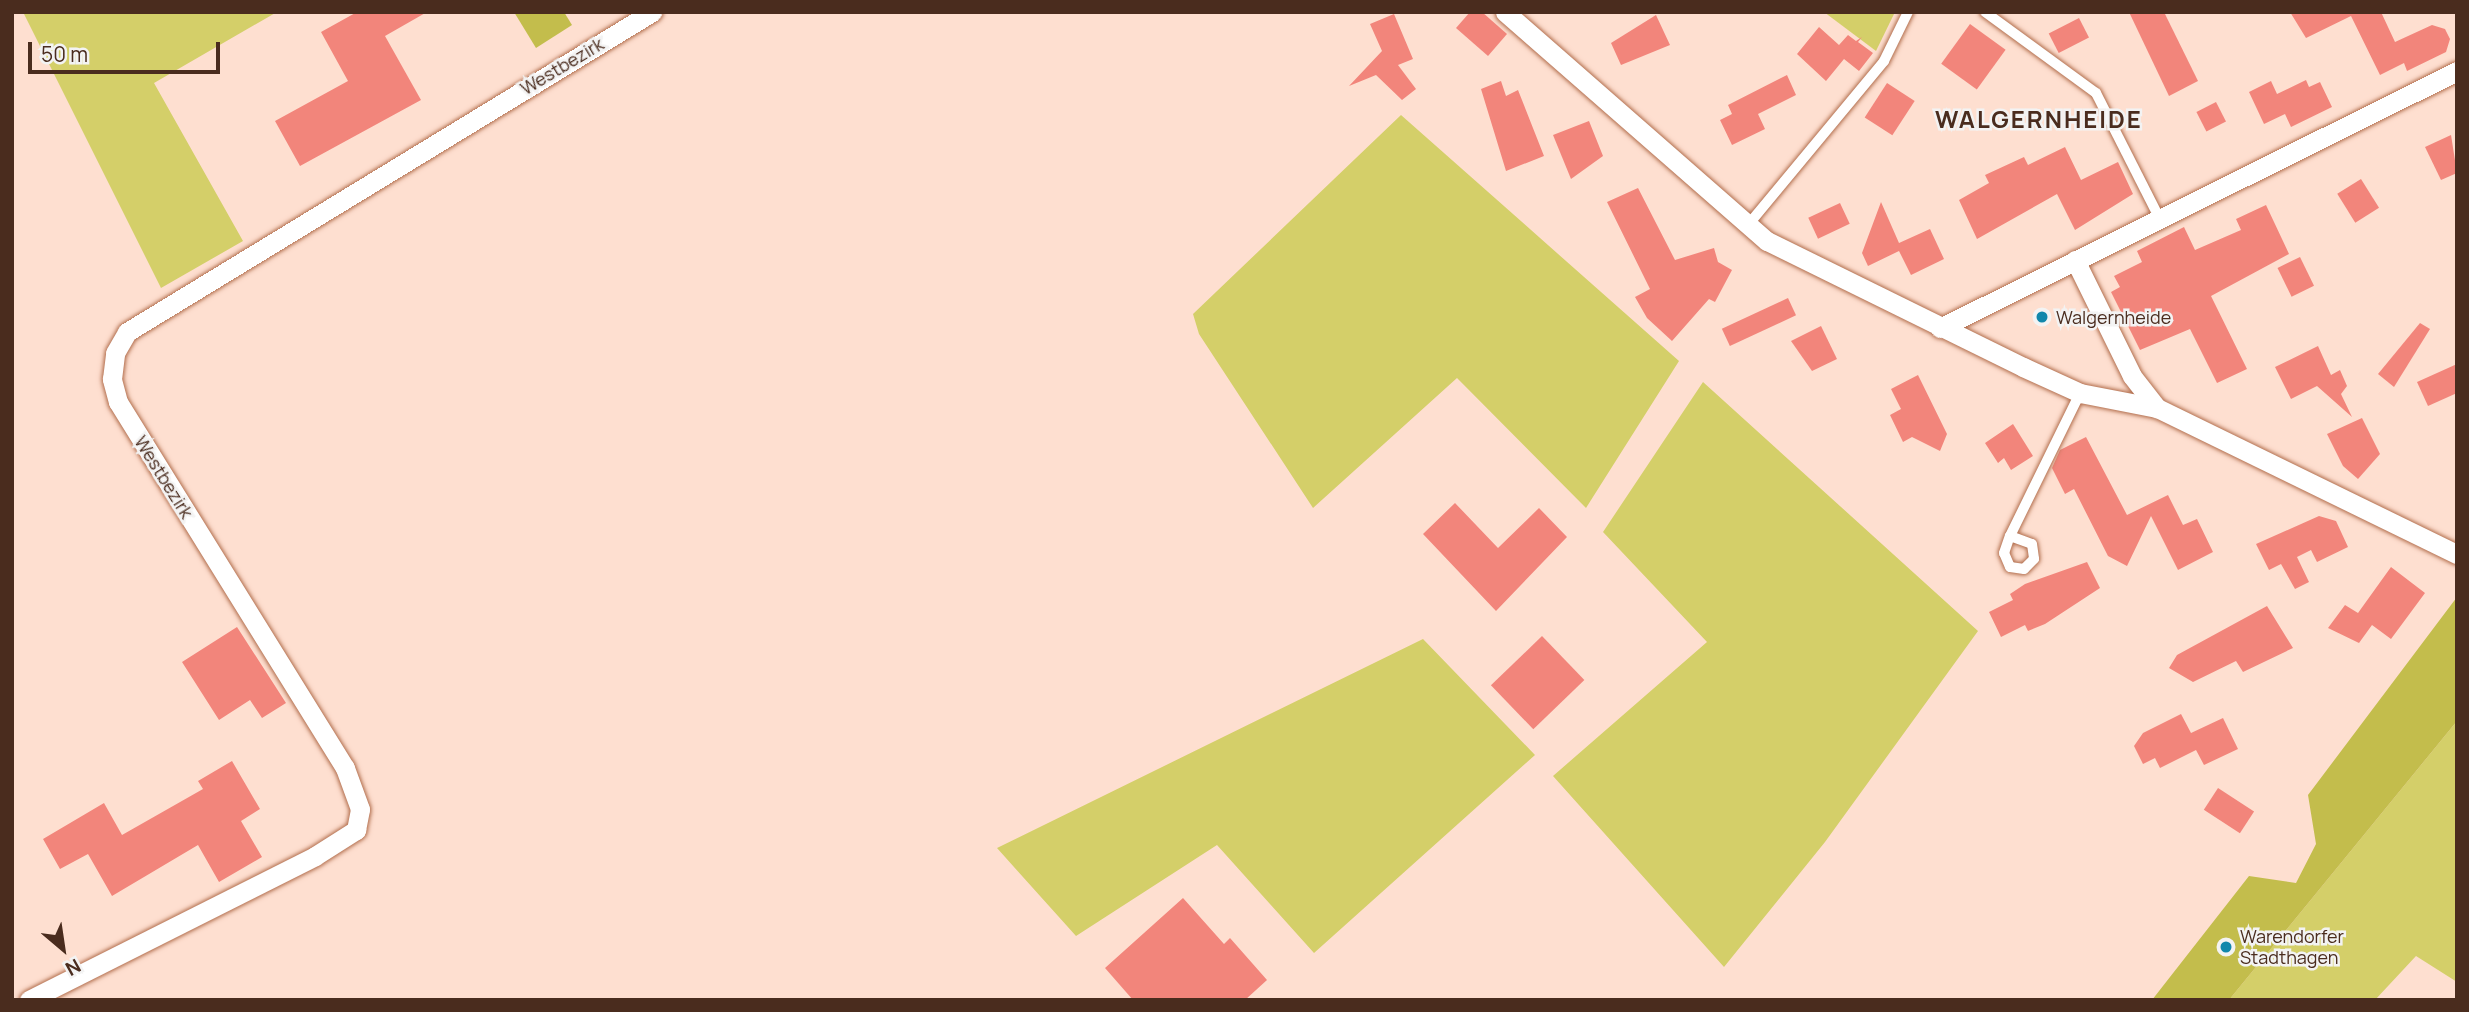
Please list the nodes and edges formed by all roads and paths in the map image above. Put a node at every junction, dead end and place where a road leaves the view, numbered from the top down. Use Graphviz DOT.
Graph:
graph roads {
  1 [pos="652,12"];
  2 [pos="1505,12"];
  3 [pos="1908,12"];
  4 [pos="1985,12"];
  5 [pos="2457,71"];
  6 [pos="2159,217"];
  7 [pos="1748,225"];
  8 [pos="2075,261"];
  9 [pos="1940,328"];
  10 [pos="2080,393"];
  11 [pos="2157,408"];
  12 [pos="2010,536"];
  13 [pos="2457,554"];
  14 [pos="29,1000"];
  1 -- 14 [label="street, Westbezirk"];
  2 -- 7 [label="street"];
  3 -- 7 [label="lane"];
  4 -- 6 [label="lane"];
  5 -- 6 [label="street"];
  6 -- 8 [label="street"];
  7 -- 9 [label="street"];
  8 -- 9 [label="street"];
  8 -- 11 [label="street"];
  9 -- 10 [label="street"];
  10 -- 11 [label="street"];
  10 -- 12 [label="lane"];
  11 -- 13 [label="street"];
}
